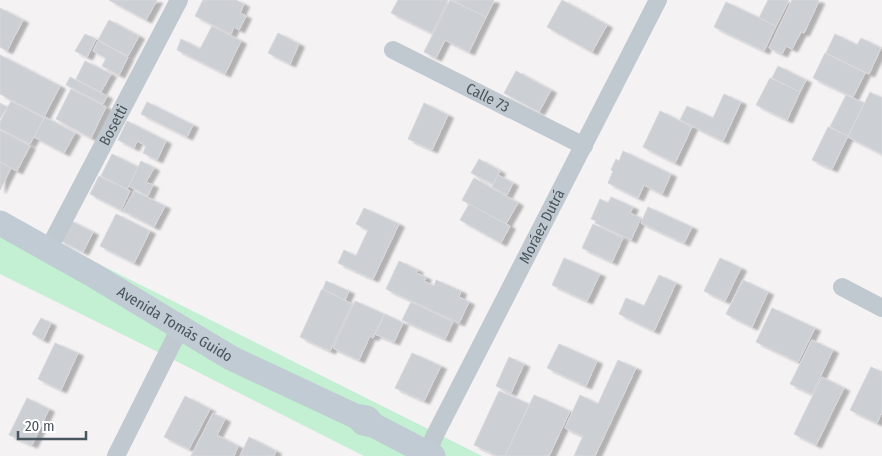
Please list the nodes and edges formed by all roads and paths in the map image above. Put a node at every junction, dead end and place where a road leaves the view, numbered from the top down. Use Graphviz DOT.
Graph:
graph roads {
  1 [pos="179,0"];
  2 [pos="658,0"];
  3 [pos="393,50"];
  4 [pos="584,146"];
  5 [pos="0,223"];
  6 [pos="48,250"];
  7 [pos="842,287"];
  8 [pos="882,308"];
  9 [pos="180,328"];
  10 [pos="430,455"];
  11 [pos="116,456"];
  1 -- 6 [label="street, Bosetti"];
  2 -- 4 [label="street, Moráez Dutrá"];
  3 -- 4 [label="street, Calle 73"];
  4 -- 10 [label="street, Moráez Dutrá"];
  5 -- 6 [label="main road, Avenida Tomás Guido"];
  6 -- 9 [label="main road, Avenida Tomás Guido"];
  7 -- 8 [label="street"];
  9 -- 10 [label="main road, Avenida Tomás Guido"];
  9 -- 11 [label="street"];
}
